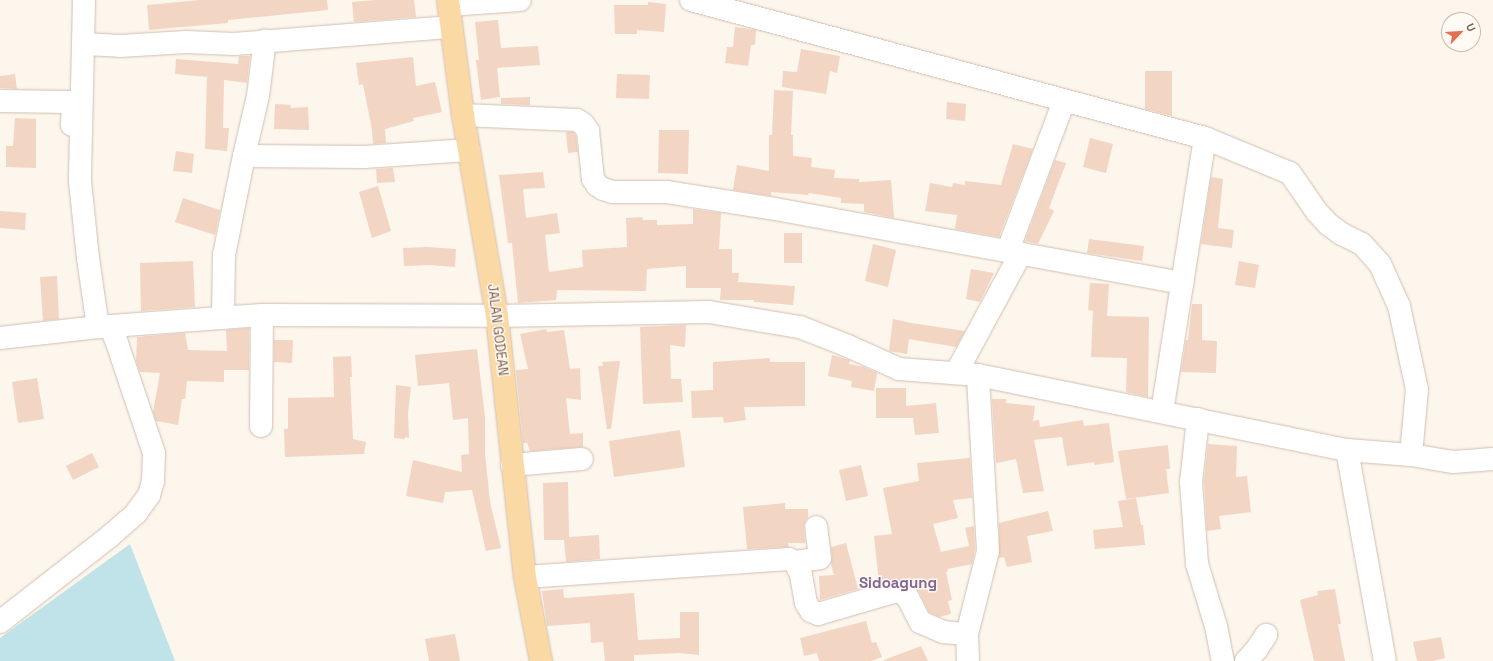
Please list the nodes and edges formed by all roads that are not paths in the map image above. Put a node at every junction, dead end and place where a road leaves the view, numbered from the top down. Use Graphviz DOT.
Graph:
graph roads {
  1 [pos="84,0"];
  2 [pos="520,0"];
  3 [pos="691,0"];
  4 [pos="448,3"];
  5 [pos="451,27"];
  6 [pos="265,40"];
  7 [pos="84,44"];
  8 [pos="0,101"];
  9 [pos="1064,101"];
  10 [pos="463,115"];
  11 [pos="80,127"];
  12 [pos="1205,138"];
  13 [pos="468,150"];
  14 [pos="244,156"];
  15 [pos="1014,251"];
  16 [pos="1182,283"];
  17 [pos="262,315"];
  18 [pos="497,316"];
  19 [pos="223,318"];
  20 [pos="104,327"];
  21 [pos="0,338"];
  22 [pos="956,373"];
  23 [pos="978,375"];
  24 [pos="1162,412"];
  25 [pos="1198,419"];
  26 [pos="261,426"];
  27 [pos="1347,450"];
  28 [pos="1411,455"];
  29 [pos="1493,458"];
  30 [pos="582,459"];
  31 [pos="512,465"];
  32 [pos="816,527"];
  33 [pos="795,562"];
  34 [pos="525,578"];
  35 [pos="0,622"];
  36 [pos="967,634"];
  37 [pos="1266,635"];
  38 [pos="541,661"];
  39 [pos="968,661"];
  40 [pos="1223,661"];
  41 [pos="1246,661"];
  42 [pos="1385,661"];
  1 -- 7 [label="street"];
  2 -- 4 [label="street"];
  3 -- 9 [label="street"];
  4 -- 5 [label="main road, JALAN GODEAN"];
  5 -- 6 [label="street"];
  5 -- 10 [label="main road, JALAN GODEAN"];
  6 -- 7 [label="street"];
  6 -- 14 [label="street"];
  7 -- 11 [label="street"];
  8 -- 11 [label="street"];
  9 -- 12 [label="street"];
  9 -- 15 [label="street"];
  10 -- 13 [label="main road, JALAN GODEAN"];
  10 -- 15 [label="street"];
  11 -- 20 [label="street"];
  12 -- 16 [label="street"];
  12 -- 28 [label="street"];
  13 -- 14 [label="street"];
  13 -- 18 [label="main road, JALAN GODEAN"];
  14 -- 19 [label="street"];
  15 -- 16 [label="street"];
  15 -- 22 [label="street"];
  16 -- 24 [label="street"];
  17 -- 18 [label="street"];
  17 -- 19 [label="street"];
  17 -- 26 [label="street"];
  18 -- 22 [label="street"];
  18 -- 31 [label="main road, JALAN GODEAN"];
  19 -- 20 [label="street"];
  20 -- 21 [label="street"];
  20 -- 35 [label="street"];
  22 -- 23 [label="street"];
  23 -- 24 [label="street"];
  23 -- 36 [label="street"];
  24 -- 25 [label="street"];
  25 -- 27 [label="street"];
  25 -- 40 [label="street"];
  27 -- 28 [label="street"];
  27 -- 42 [label="street"];
  28 -- 29 [label="street"];
  30 -- 31 [label="street"];
  31 -- 34 [label="main road, JALAN GODEAN"];
  32 -- 33 [label="street"];
  33 -- 34 [label="street"];
  33 -- 36 [label="street"];
  34 -- 38 [label="main road, JALAN GODEAN"];
  36 -- 39 [label="street"];
  37 -- 41 [label="street"];
}
